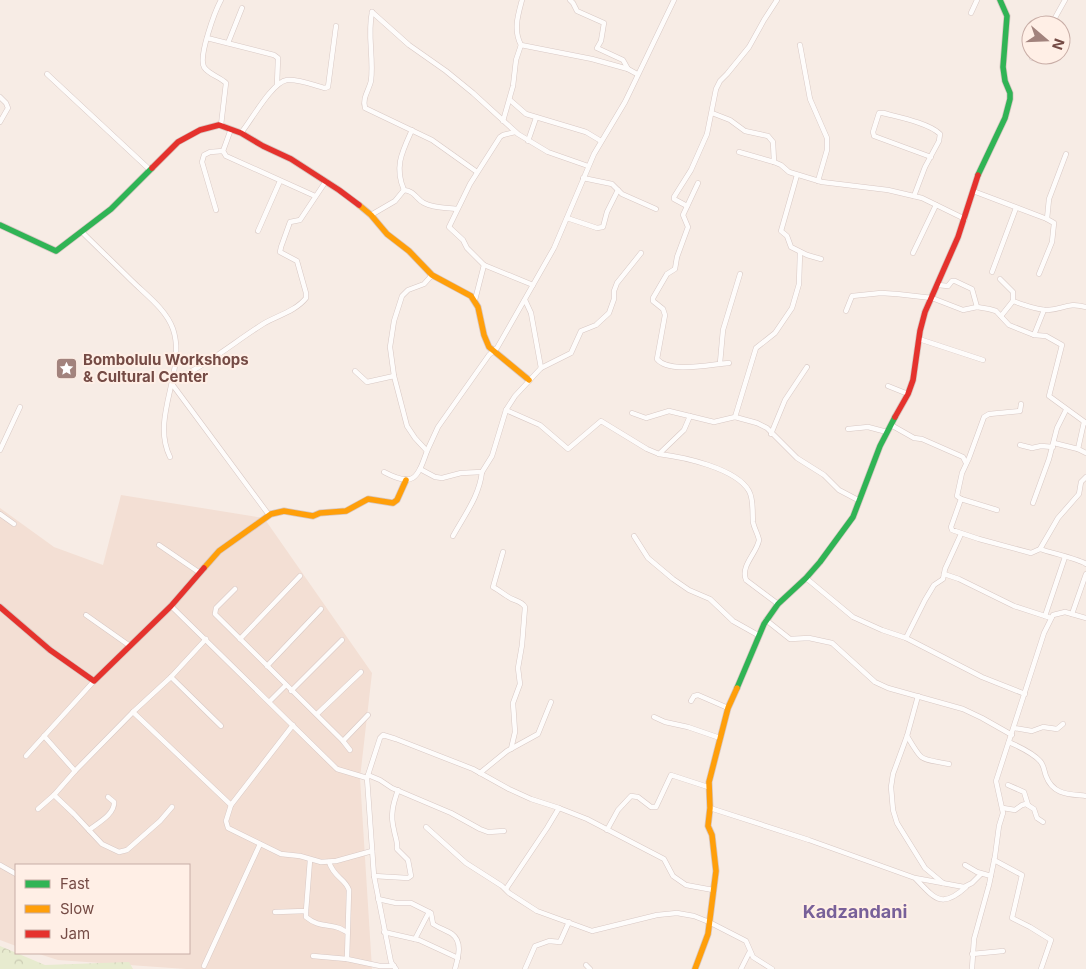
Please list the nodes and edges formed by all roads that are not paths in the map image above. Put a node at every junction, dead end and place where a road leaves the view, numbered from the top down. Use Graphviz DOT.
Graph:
graph roads {
  1 [pos="221,0"];
  2 [pos="522,0"];
  3 [pos="570,0"];
  4 [pos="674,0"];
  5 [pos="777,0"];
  6 [pos="977,0"];
  7 [pos="1000,0"];
  8 [pos="1065,0"];
  9 [pos="242,8"];
  10 [pos="971,13"];
  11 [pos="1057,15"];
  12 [pos="336,26"];
  13 [pos="207,38"];
  14 [pos="228,43"];
  15 [pos="521,45"];
  16 [pos="800,45"];
  17 [pos="628,69"];
  18 [pos="47,74"];
  19 [pos="637,74"];
  20 [pos="277,85"];
  21 [pos="0,97"];
  22 [pos="510,100"];
  23 [pos="712,113"];
  24 [pos="536,118"];
  25 [pos="503,121"];
  26 [pos="0,122"];
  27 [pos="221,125"];
  28 [pos="231,129"];
  29 [pos="412,130"];
  30 [pos="514,132"];
  31 [pos="241,133"];
  32 [pos="528,141"];
  33 [pos="601,141"];
  34 [pos="223,151"];
  35 [pos="739,152"];
  36 [pos="1066,154"];
  37 [pos="931,157"];
  38 [pos="774,162"];
  39 [pos="588,166"];
  40 [pos="149,169"];
  41 [pos="477,172"];
  42 [pos="797,175"];
  43 [pos="583,178"];
  44 [pos="818,180"];
  45 [pos="280,181"];
  46 [pos="326,181"];
  47 [pos="698,183"];
  48 [pos="404,190"];
  49 [pos="618,190"];
  50 [pos="973,191"];
  51 [pos="315,196"];
  52 [pos="914,196"];
  53 [pos="936,205"];
  54 [pos="687,206"];
  55 [pos="1016,208"];
  56 [pos="457,209"];
  57 [pos="656,209"];
  58 [pos="216,210"];
  59 [pos="371,215"];
  60 [pos="567,218"];
  61 [pos="965,219"];
  62 [pos="1046,219"];
  63 [pos="0,225"];
  64 [pos="258,231"];
  65 [pos="82,232"];
  66 [pos="800,252"];
  67 [pos="640,253"];
  68 [pos="913,253"];
  69 [pos="821,258"];
  70 [pos="484,265"];
  71 [pos="992,272"];
  72 [pos="740,274"];
  73 [pos="1039,274"];
  74 [pos="432,275"];
  75 [pos="1000,279"];
  76 [pos="534,285"];
  77 [pos="938,285"];
  78 [pos="932,298"];
  79 [pos="476,300"];
  80 [pos="525,300"];
  81 [pos="1013,301"];
  82 [pos="977,307"];
  83 [pos="1086,307"];
  84 [pos="1044,310"];
  85 [pos="846,311"];
  86 [pos="1001,316"];
  87 [pos="1034,335"];
  88 [pos="919,339"];
  89 [pos="493,352"];
  90 [pos="983,360"];
  91 [pos="729,363"];
  92 [pos="720,364"];
  93 [pos="807,367"];
  94 [pos="541,368"];
  95 [pos="355,371"];
  96 [pos="394,376"];
  97 [pos="529,380"];
  98 [pos="172,382"];
  99 [pos="888,386"];
  100 [pos="908,394"];
  101 [pos="1021,404"];
  102 [pos="20,407"];
  103 [pos="506,410"];
  104 [pos="1066,410"];
  105 [pos="632,413"];
  106 [pos="690,416"];
  107 [pos="735,417"];
  108 [pos="1085,423"];
  109 [pos="891,425"];
  110 [pos="848,429"];
  111 [pos="887,432"];
  112 [pos="772,434"];
  113 [pos="1020,445"];
  114 [pos="1053,445"];
  115 [pos="1078,449"];
  116 [pos="0,450"];
  117 [pos="427,451"];
  118 [pos="1086,453"];
  119 [pos="659,454"];
  120 [pos="170,457"];
  121 [pos="966,463"];
  122 [pos="420,469"];
  123 [pos="384,472"];
  124 [pos="482,472"];
  125 [pos="1086,477"];
  126 [pos="406,480"];
  127 [pos="960,499"];
  128 [pos="858,500"];
  129 [pos="1033,503"];
  130 [pos="997,510"];
  131 [pos="0,514"];
  132 [pos="269,515"];
  133 [pos="14,524"];
  134 [pos="961,534"];
  135 [pos="453,536"];
  136 [pos="634,536"];
  137 [pos="160,545"];
  138 [pos="1040,549"];
  139 [pos="503,552"];
  140 [pos="1065,558"];
  141 [pos="1086,564"];
  142 [pos="200,573"];
  143 [pos="944,574"];
  144 [pos="1086,574"];
  145 [pos="300,576"];
  146 [pos="806,578"];
  147 [pos="235,589"];
  148 [pos="778,604"];
  149 [pos="171,606"];
  150 [pos="0,607"];
  151 [pos="321,609"];
  152 [pos="1072,614"];
  153 [pos="86,615"];
  154 [pos="1045,616"];
  155 [pos="1051,618"];
  156 [pos="1086,618"];
  157 [pos="766,620"];
  158 [pos="758,635"];
  159 [pos="906,638"];
  160 [pos="206,639"];
  161 [pos="240,639"];
  162 [pos="342,640"];
  163 [pos="130,646"];
  164 [pos="267,666"];
  165 [pos="361,672"];
  166 [pos="170,677"];
  167 [pos="94,681"];
  168 [pos="286,685"];
  169 [pos="291,690"];
  170 [pos="1025,694"];
  171 [pos="918,696"];
  172 [pos="270,701"];
  173 [pos="691,701"];
  174 [pos="551,702"];
  175 [pos="728,708"];
  176 [pos="133,712"];
  177 [pos="317,714"];
  178 [pos="368,715"];
  179 [pos="654,717"];
  180 [pos="1063,724"];
  181 [pos="292,725"];
  182 [pos="221,726"];
  183 [pos="1014,728"];
  184 [pos="1012,735"];
  185 [pos="44,736"];
  186 [pos="907,736"];
  187 [pos="720,738"];
  188 [pos="344,741"];
  189 [pos="1009,742"];
  190 [pos="511,749"];
  191 [pos="350,750"];
  192 [pos="26,756"];
  193 [pos="949,764"];
  194 [pos="75,771"];
  195 [pos="480,773"];
  196 [pos="368,777"];
  197 [pos="1008,785"];
  198 [pos="708,787"];
  199 [pos="398,790"];
  200 [pos="54,795"];
  201 [pos="1086,796"];
  202 [pos="108,797"];
  203 [pos="231,805"];
  204 [pos="1028,805"];
  205 [pos="172,807"];
  206 [pos="559,808"];
  207 [pos="710,808"];
  208 [pos="1003,808"];
  209 [pos="38,809"];
  210 [pos="1043,822"];
  211 [pos="426,827"];
  212 [pos="89,830"];
  213 [pos="607,830"];
  214 [pos="504,831"];
  215 [pos="260,844"];
  216 [pos="372,851"];
  217 [pos="310,860"];
  218 [pos="994,860"];
  219 [pos="329,862"];
  220 [pos="0,865"];
  221 [pos="965,865"];
  222 [pos="15,873"];
  223 [pos="981,874"];
  224 [pos="374,876"];
  225 [pos="991,876"];
  226 [pos="914,878"];
  227 [pos="944,884"];
  228 [pos="966,887"];
  229 [pos="506,889"];
  230 [pos="713,890"];
  231 [pos="378,899"];
  232 [pos="306,911"];
  233 [pos="275,912"];
  234 [pos="429,912"];
  235 [pos="569,922"];
  236 [pos="709,922"];
  237 [pos="347,932"];
  238 [pos="384,932"];
  239 [pos="415,939"];
  240 [pos="1003,951"];
  241 [pos="750,952"];
  242 [pos="972,954"];
  243 [pos="313,956"];
  244 [pos="347,958"];
  245 [pos="458,958"];
  246 [pos="204,966"];
  247 [pos="395,968"];
  248 [pos="455,969"];
  249 [pos="525,969"];
  250 [pos="694,969"];
  251 [pos="741,969"];
  252 [pos="772,969"];
  253 [pos="972,969"];
  254 [pos="1041,969"];
  1 -- 13 [label="street"];
  2 -- 15 [label="street"];
  3 -- 17 [label="street"];
  4 -- 19 [label="street"];
  5 -- 23 [label="street"];
  6 -- 10 [label="street"];
  7 -- 50 [label="street"];
  8 -- 11 [label="street"];
  9 -- 14 [label="street"];
  12 -- 20 [label="street"];
  13 -- 14 [label="street"];
  13 -- 27 [label="street"];
  14 -- 20 [label="street"];
  15 -- 17 [label="street"];
  15 -- 22 [label="street"];
  16 -- 44 [label="street"];
  17 -- 19 [label="street"];
  18 -- 40 [label="street"];
  19 -- 33 [label="street"];
  20 -- 31 [label="street"];
  21 -- 26 [label="street"];
  22 -- 24 [label="street"];
  22 -- 25 [label="street"];
  23 -- 38 [label="street"];
  23 -- 54 [label="street"];
  24 -- 32 [label="street"];
  24 -- 33 [label="street"];
  25 -- 29 [label="street"];
  25 -- 30 [label="street"];
  27 -- 28 [label="street"];
  27 -- 40 [label="street"];
  28 -- 31 [label="street"];
  28 -- 34 [label="street"];
  29 -- 41 [label="street"];
  29 -- 48 [label="street"];
  30 -- 32 [label="street"];
  30 -- 41 [label="street"];
  31 -- 46 [label="street"];
  32 -- 39 [label="street"];
  33 -- 39 [label="street"];
  34 -- 45 [label="street"];
  34 -- 58 [label="street"];
  35 -- 38 [label="street"];
  36 -- 62 [label="street"];
  37 -- 37 [label="street"];
  37 -- 52 [label="street"];
  38 -- 42 [label="street"];
  39 -- 43 [label="street"];
  40 -- 65 [label="street"];
  41 -- 56 [label="street"];
  42 -- 44 [label="street"];
  42 -- 66 [label="street"];
  43 -- 49 [label="street"];
  43 -- 60 [label="street"];
  44 -- 52 [label="street"];
  45 -- 51 [label="street"];
  45 -- 64 [label="street"];
  46 -- 51 [label="street"];
  46 -- 59 [label="street"];
  47 -- 54 [label="street"];
  48 -- 56 [label="street"];
  48 -- 59 [label="street"];
  49 -- 57 [label="street"];
  49 -- 60 [label="street"];
  50 -- 55 [label="street"];
  50 -- 61 [label="street"];
  51 -- 98 [label="street"];
  52 -- 53 [label="street"];
  53 -- 61 [label="street"];
  53 -- 68 [label="street"];
  54 -- 92 [label="street"];
  55 -- 62 [label="street"];
  55 -- 71 [label="street"];
  56 -- 70 [label="street"];
  59 -- 74 [label="street"];
  60 -- 76 [label="street"];
  61 -- 77 [label="street"];
  62 -- 73 [label="street"];
  63 -- 65 [label="street"];
  65 -- 98 [label="street"];
  66 -- 69 [label="street"];
  66 -- 107 [label="street"];
  67 -- 94 [label="street"];
  70 -- 76 [label="street"];
  70 -- 79 [label="street"];
  72 -- 92 [label="street"];
  74 -- 79 [label="street"];
  74 -- 96 [label="street"];
  75 -- 81 [label="street"];
  76 -- 80 [label="street"];
  77 -- 78 [label="street"];
  77 -- 82 [label="street"];
  78 -- 82 [label="street"];
  78 -- 85 [label="street"];
  78 -- 88 [label="street"];
  79 -- 89 [label="street"];
  80 -- 89 [label="street"];
  80 -- 94 [label="street"];
  81 -- 84 [label="street"];
  81 -- 86 [label="street"];
  82 -- 86 [label="street"];
  83 -- 84 [label="street"];
  84 -- 87 [label="street"];
  86 -- 87 [label="street"];
  87 -- 104 [label="street"];
  88 -- 90 [label="street"];
  88 -- 100 [label="street"];
  89 -- 97 [label="street"];
  89 -- 117 [label="street"];
  91 -- 92 [label="street"];
  93 -- 112 [label="street"];
  94 -- 97 [label="street"];
  95 -- 96 [label="street"];
  96 -- 117 [label="street"];
  97 -- 103 [label="street"];
  98 -- 120 [label="street"];
  98 -- 132 [label="street"];
  99 -- 100 [label="street"];
  100 -- 109 [label="street"];
  101 -- 121 [label="street"];
  102 -- 116 [label="street"];
  103 -- 119 [label="street"];
  103 -- 124 [label="street"];
  104 -- 108 [label="street"];
  104 -- 114 [label="street"];
  105 -- 106 [label="street"];
  106 -- 107 [label="street"];
  106 -- 119 [label="street"];
  107 -- 112 [label="street"];
  108 -- 115 [label="street"];
  109 -- 111 [label="street"];
  109 -- 121 [label="street"];
  110 -- 111 [label="street"];
  111 -- 128 [label="street"];
  112 -- 128 [label="street"];
  113 -- 114 [label="street"];
  114 -- 115 [label="street"];
  114 -- 129 [label="street"];
  115 -- 118 [label="street"];
  117 -- 122 [label="street"];
  119 -- 148 [label="street"];
  121 -- 127 [label="street"];
  122 -- 124 [label="street"];
  122 -- 126 [label="street"];
  123 -- 126 [label="street"];
  124 -- 135 [label="street"];
  125 -- 138 [label="street"];
  126 -- 132 [label="street"];
  127 -- 130 [label="street"];
  127 -- 134 [label="street"];
  128 -- 146 [label="street"];
  131 -- 133 [label="street"];
  132 -- 142 [label="street"];
  134 -- 138 [label="street"];
  134 -- 143 [label="street"];
  136 -- 158 [label="street"];
  137 -- 142 [label="street"];
  138 -- 140 [label="street"];
  139 -- 190 [label="street"];
  140 -- 141 [label="street"];
  140 -- 154 [label="street"];
  142 -- 149 [label="street"];
  143 -- 154 [label="street"];
  143 -- 159 [label="street"];
  144 -- 152 [label="street"];
  145 -- 161 [label="street"];
  146 -- 148 [label="street"];
  146 -- 159 [label="street"];
  147 -- 161 [label="street"];
  148 -- 157 [label="street"];
  149 -- 160 [label="street"];
  149 -- 163 [label="street"];
  150 -- 167 [label="street"];
  151 -- 164 [label="street"];
  152 -- 155 [label="street"];
  152 -- 156 [label="street"];
  153 -- 163 [label="street"];
  154 -- 155 [label="street"];
  155 -- 170 [label="street"];
  157 -- 158 [label="street"];
  157 -- 171 [label="street"];
  158 -- 175 [label="street"];
  159 -- 170 [label="street"];
  160 -- 166 [label="street"];
  160 -- 172 [label="street"];
  161 -- 164 [label="street"];
  162 -- 169 [label="street"];
  163 -- 167 [label="street"];
  164 -- 168 [label="street"];
  165 -- 177 [label="street"];
  166 -- 176 [label="street"];
  166 -- 182 [label="street"];
  167 -- 185 [label="street"];
  168 -- 169 [label="street"];
  168 -- 172 [label="street"];
  169 -- 177 [label="street"];
  170 -- 183 [label="street"];
  171 -- 184 [label="street"];
  171 -- 186 [label="street"];
  172 -- 181 [label="street"];
  173 -- 175 [label="street"];
  174 -- 190 [label="street"];
  175 -- 187 [label="street"];
  176 -- 194 [label="street"];
  176 -- 203 [label="street"];
  177 -- 188 [label="street"];
  178 -- 188 [label="street"];
  179 -- 187 [label="street"];
  180 -- 183 [label="street"];
  181 -- 196 [label="street"];
  181 -- 203 [label="street"];
  183 -- 184 [label="street"];
  184 -- 189 [label="street"];
  185 -- 192 [label="street"];
  185 -- 194 [label="street"];
  186 -- 193 [label="street"];
  186 -- 227 [label="street"];
  187 -- 198 [label="street"];
  188 -- 191 [label="street"];
  189 -- 201 [label="street"];
  189 -- 208 [label="street"];
  190 -- 195 [label="street"];
  194 -- 200 [label="street"];
  195 -- 196 [label="street"];
  195 -- 206 [label="street"];
  196 -- 199 [label="street"];
  196 -- 216 [label="street"];
  197 -- 204 [label="street"];
  198 -- 207 [label="street"];
  198 -- 213 [label="street"];
  199 -- 214 [label="street"];
  199 -- 224 [label="street"];
  200 -- 209 [label="street"];
  200 -- 212 [label="street"];
  202 -- 212 [label="street"];
  203 -- 215 [label="street"];
  204 -- 208 [label="street"];
  204 -- 210 [label="street"];
  205 -- 212 [label="street"];
  206 -- 213 [label="street"];
  206 -- 229 [label="street"];
  207 -- 226 [label="street"];
  207 -- 230 [label="street"];
  208 -- 218 [label="street"];
  211 -- 229 [label="street"];
  213 -- 230 [label="street"];
  215 -- 217 [label="street"];
  215 -- 246 [label="street"];
  216 -- 219 [label="street"];
  216 -- 224 [label="street"];
  217 -- 219 [label="street"];
  217 -- 232 [label="street"];
  218 -- 225 [label="street"];
  218 -- 254 [label="street"];
  219 -- 237 [label="street"];
  220 -- 222 [label="street"];
  221 -- 223 [label="street"];
  223 -- 225 [label="street"];
  223 -- 228 [label="street"];
  224 -- 231 [label="street"];
  225 -- 242 [label="street"];
  226 -- 227 [label="street"];
  226 -- 228 [label="street"];
  227 -- 228 [label="street"];
  229 -- 235 [label="street"];
  230 -- 236 [label="street"];
  231 -- 234 [label="street"];
  231 -- 238 [label="street"];
  232 -- 233 [label="street"];
  232 -- 237 [label="street"];
  234 -- 239 [label="street"];
  234 -- 245 [label="street"];
  235 -- 236 [label="street"];
  235 -- 249 [label="street"];
  236 -- 241 [label="street"];
  236 -- 250 [label="street"];
  237 -- 244 [label="street"];
  238 -- 239 [label="street"];
  238 -- 247 [label="street"];
  239 -- 245 [label="street"];
  240 -- 242 [label="street"];
  241 -- 251 [label="street"];
  241 -- 252 [label="street"];
  242 -- 253 [label="street"];
  243 -- 244 [label="street"];
  244 -- 247 [label="street"];
  245 -- 248 [label="street"];
}
